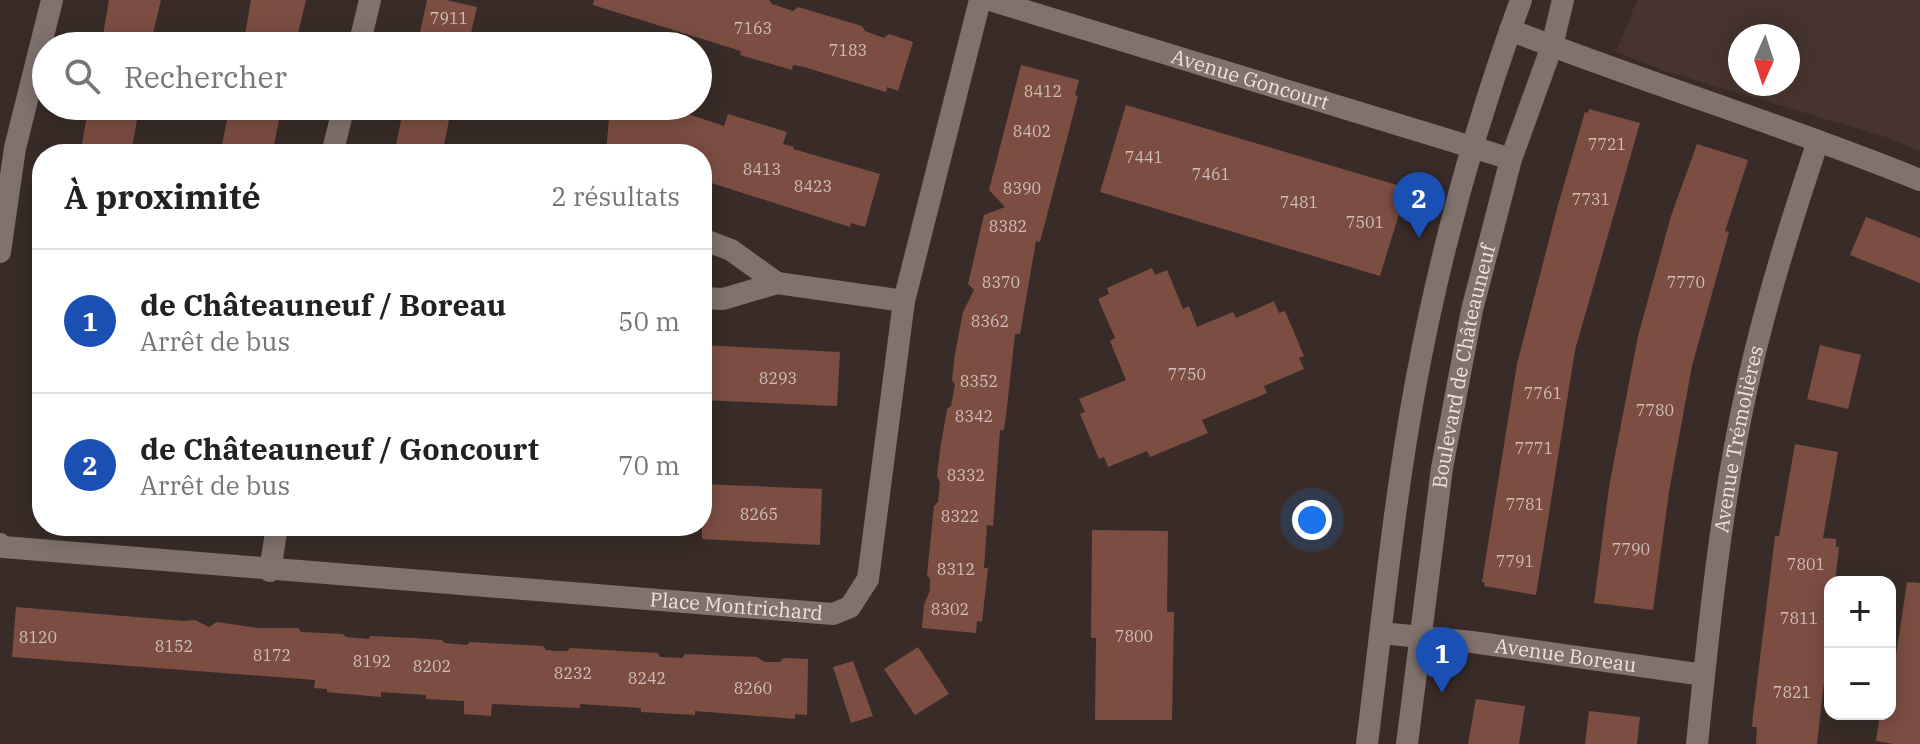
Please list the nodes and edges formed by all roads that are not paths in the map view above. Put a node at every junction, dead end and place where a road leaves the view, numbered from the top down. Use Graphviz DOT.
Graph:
graph roads {
  1 [pos="52,0"];
  2 [pos="370,0"];
  3 [pos="980,0"];
  4 [pos="990,0"];
  5 [pos="1521,0"];
  6 [pos="1563,0"];
  7 [pos="1510,30"];
  8 [pos="44,32"];
  9 [pos="362,32"];
  10 [pos="1552,46"];
  11 [pos="32,80"];
  12 [pos="340,120"];
  13 [pos="1818,141"];
  14 [pos="334,144"];
  15 [pos="1473,147"];
  16 [pos="1511,159"];
  17 [pos="1920,180"];
  18 [pos="712,243"];
  19 [pos="0,252"];
  20 [pos="777,283"];
  21 [pos="712,298"];
  22 [pos="904,301"];
  23 [pos="275,536"];
  24 [pos="0,544"];
  25 [pos="270,571"];
  26 [pos="1381,633"];
  27 [pos="1421,636"];
  28 [pos="1704,675"];
  29 [pos="1367,744"];
  30 [pos="1407,744"];
  31 [pos="1697,744"];
  1 -- 8 [label="street"];
  2 -- 9 [label="street"];
  3 -- 22 [label="street, Place Montrichard"];
  4 -- 15 [label="street, Avenue Goncourt"];
  5 -- 7 [label="street, Boulevard de Châteauneuf"];
  6 -- 10 [label="street, Boulevard de Châteauneuf"];
  7 -- 10 [label="street"];
  7 -- 15 [label="street, Boulevard de Châteauneuf"];
  10 -- 13 [label="street"];
  10 -- 16 [label="street, Boulevard de Châteauneuf"];
  11 -- 19 [label="street"];
  12 -- 14 [label="street"];
  13 -- 17 [label="street"];
  13 -- 28 [label="street, Avenue Trémolières"];
  15 -- 16 [label="street, Avenue Goncourt"];
  15 -- 26 [label="street, Boulevard de Châteauneuf"];
  16 -- 27 [label="street, Boulevard de Châteauneuf"];
  18 -- 20 [label="street"];
  20 -- 21 [label="street"];
  20 -- 22 [label="street"];
  22 -- 25 [label="street, Place Montrichard"];
  23 -- 25 [label="street"];
  24 -- 25 [label="street, Place Montrichard"];
  26 -- 27 [label="street, Avenue Boreau"];
  26 -- 29 [label="street, Boulevard de Châteauneuf"];
  27 -- 28 [label="street, Avenue Boreau"];
  27 -- 30 [label="street, Boulevard de Châteauneuf"];
  28 -- 31 [label="street, Avenue Trémolières"];
}
